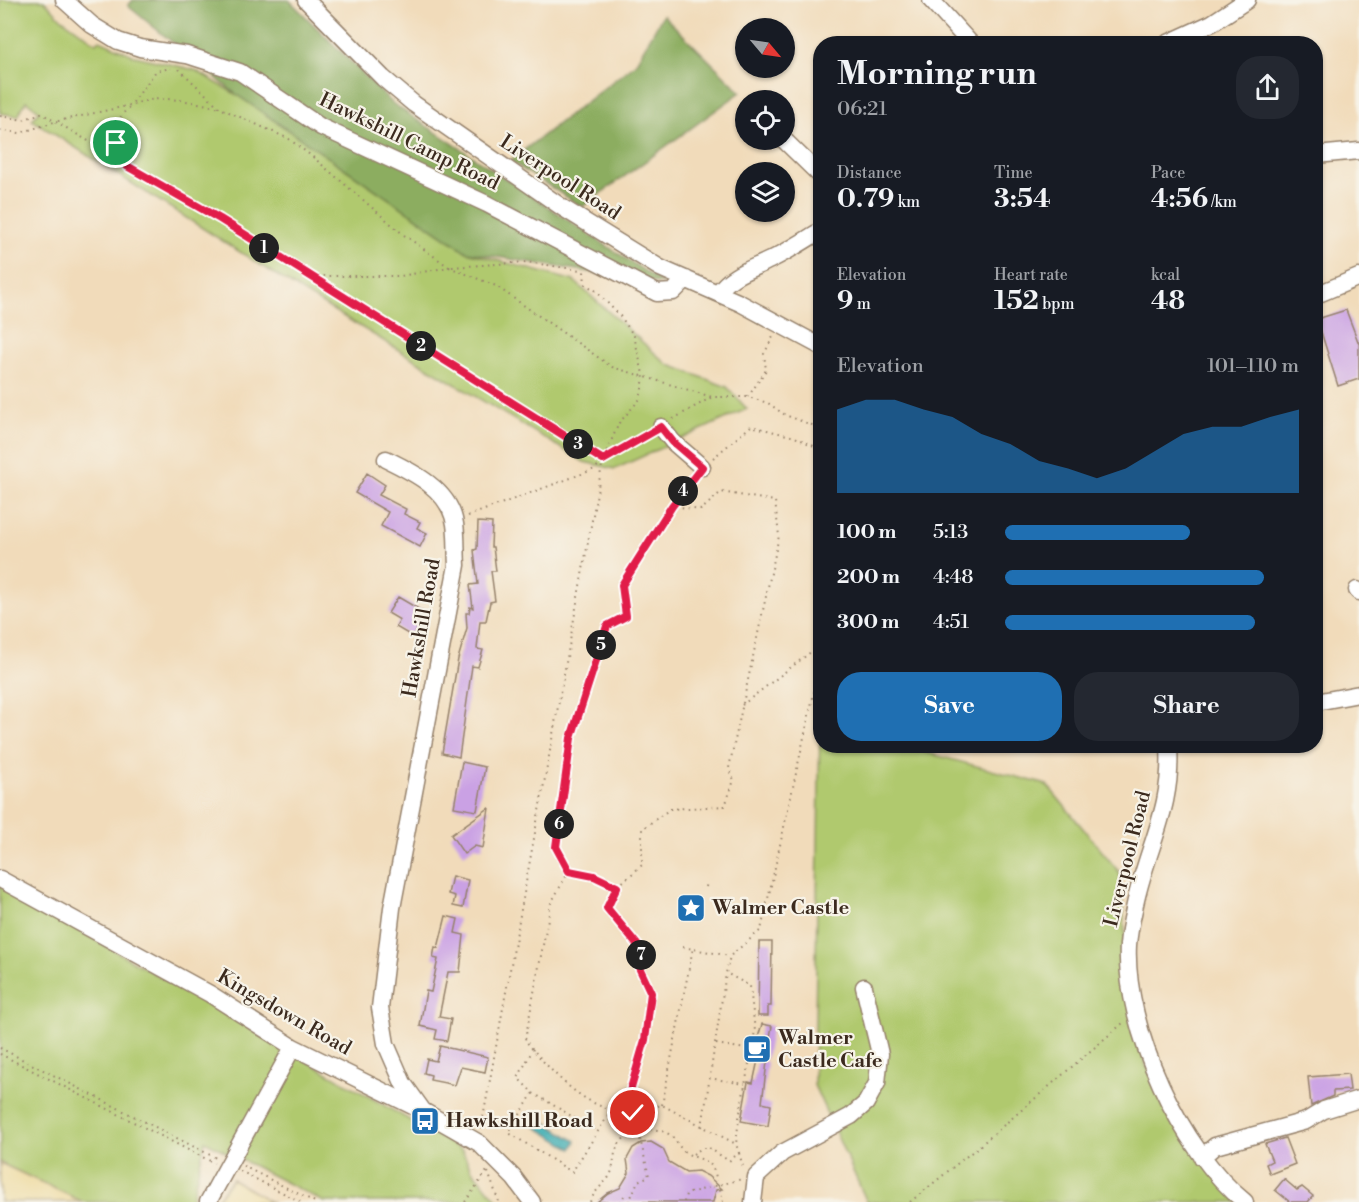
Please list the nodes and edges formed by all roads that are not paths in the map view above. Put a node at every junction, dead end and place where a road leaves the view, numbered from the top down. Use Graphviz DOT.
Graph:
graph roads {
  1 [pos="64,0"];
  2 [pos="306,0"];
  3 [pos="931,0"];
  4 [pos="1247,0"];
  5 [pos="964,36"];
  6 [pos="1184,36"];
  7 [pos="794,150"];
  8 [pos="1359,151"];
  9 [pos="1323,154"];
  10 [pos="813,168"];
  11 [pos="813,235"];
  12 [pos="1359,277"];
  13 [pos="686,279"];
  14 [pos="1323,292"];
  15 [pos="718,293"];
  16 [pos="813,342"];
  17 [pos="661,427"];
  18 [pos="386,459"];
  19 [pos="702,467"];
  20 [pos="1359,694"];
  21 [pos="1323,701"];
  22 [pos="1169,753"];
  23 [pos="0,879"];
  24 [pos="864,987"];
  25 [pos="293,1047"];
  26 [pos="1359,1099"];
  27 [pos="423,1111"];
  28 [pos="1202,1157"];
  29 [pos="208,1202"];
  30 [pos="532,1202"];
  31 [pos="753,1202"];
  32 [pos="1245,1202"];
  1 -- 13 [label="street, Hawkshill Camp Road"];
  2 -- 13 [label="street, Liverpool Road"];
  3 -- 5 [label="street"];
  4 -- 6 [label="street"];
  7 -- 10 [label="street"];
  8 -- 9 [label="street"];
  11 -- 15 [label="street"];
  12 -- 14 [label="street"];
  13 -- 15 [label="street, Liverpool Road"];
  15 -- 16 [label="street, Liverpool Road"];
  17 -- 19 [label="street"];
  18 -- 27 [label="street, Hawkshill Road"];
  20 -- 21 [label="street"];
  22 -- 28 [label="street, Liverpool Road"];
  23 -- 25 [label="street, Kingsdown Road"];
  24 -- 31 [label="street"];
  25 -- 27 [label="street, Kingsdown Road"];
  25 -- 29 [label="street"];
  26 -- 28 [label="street"];
  27 -- 30 [label="street, Kingsdown Road"];
  28 -- 32 [label="street, Liverpool Road"];
}
